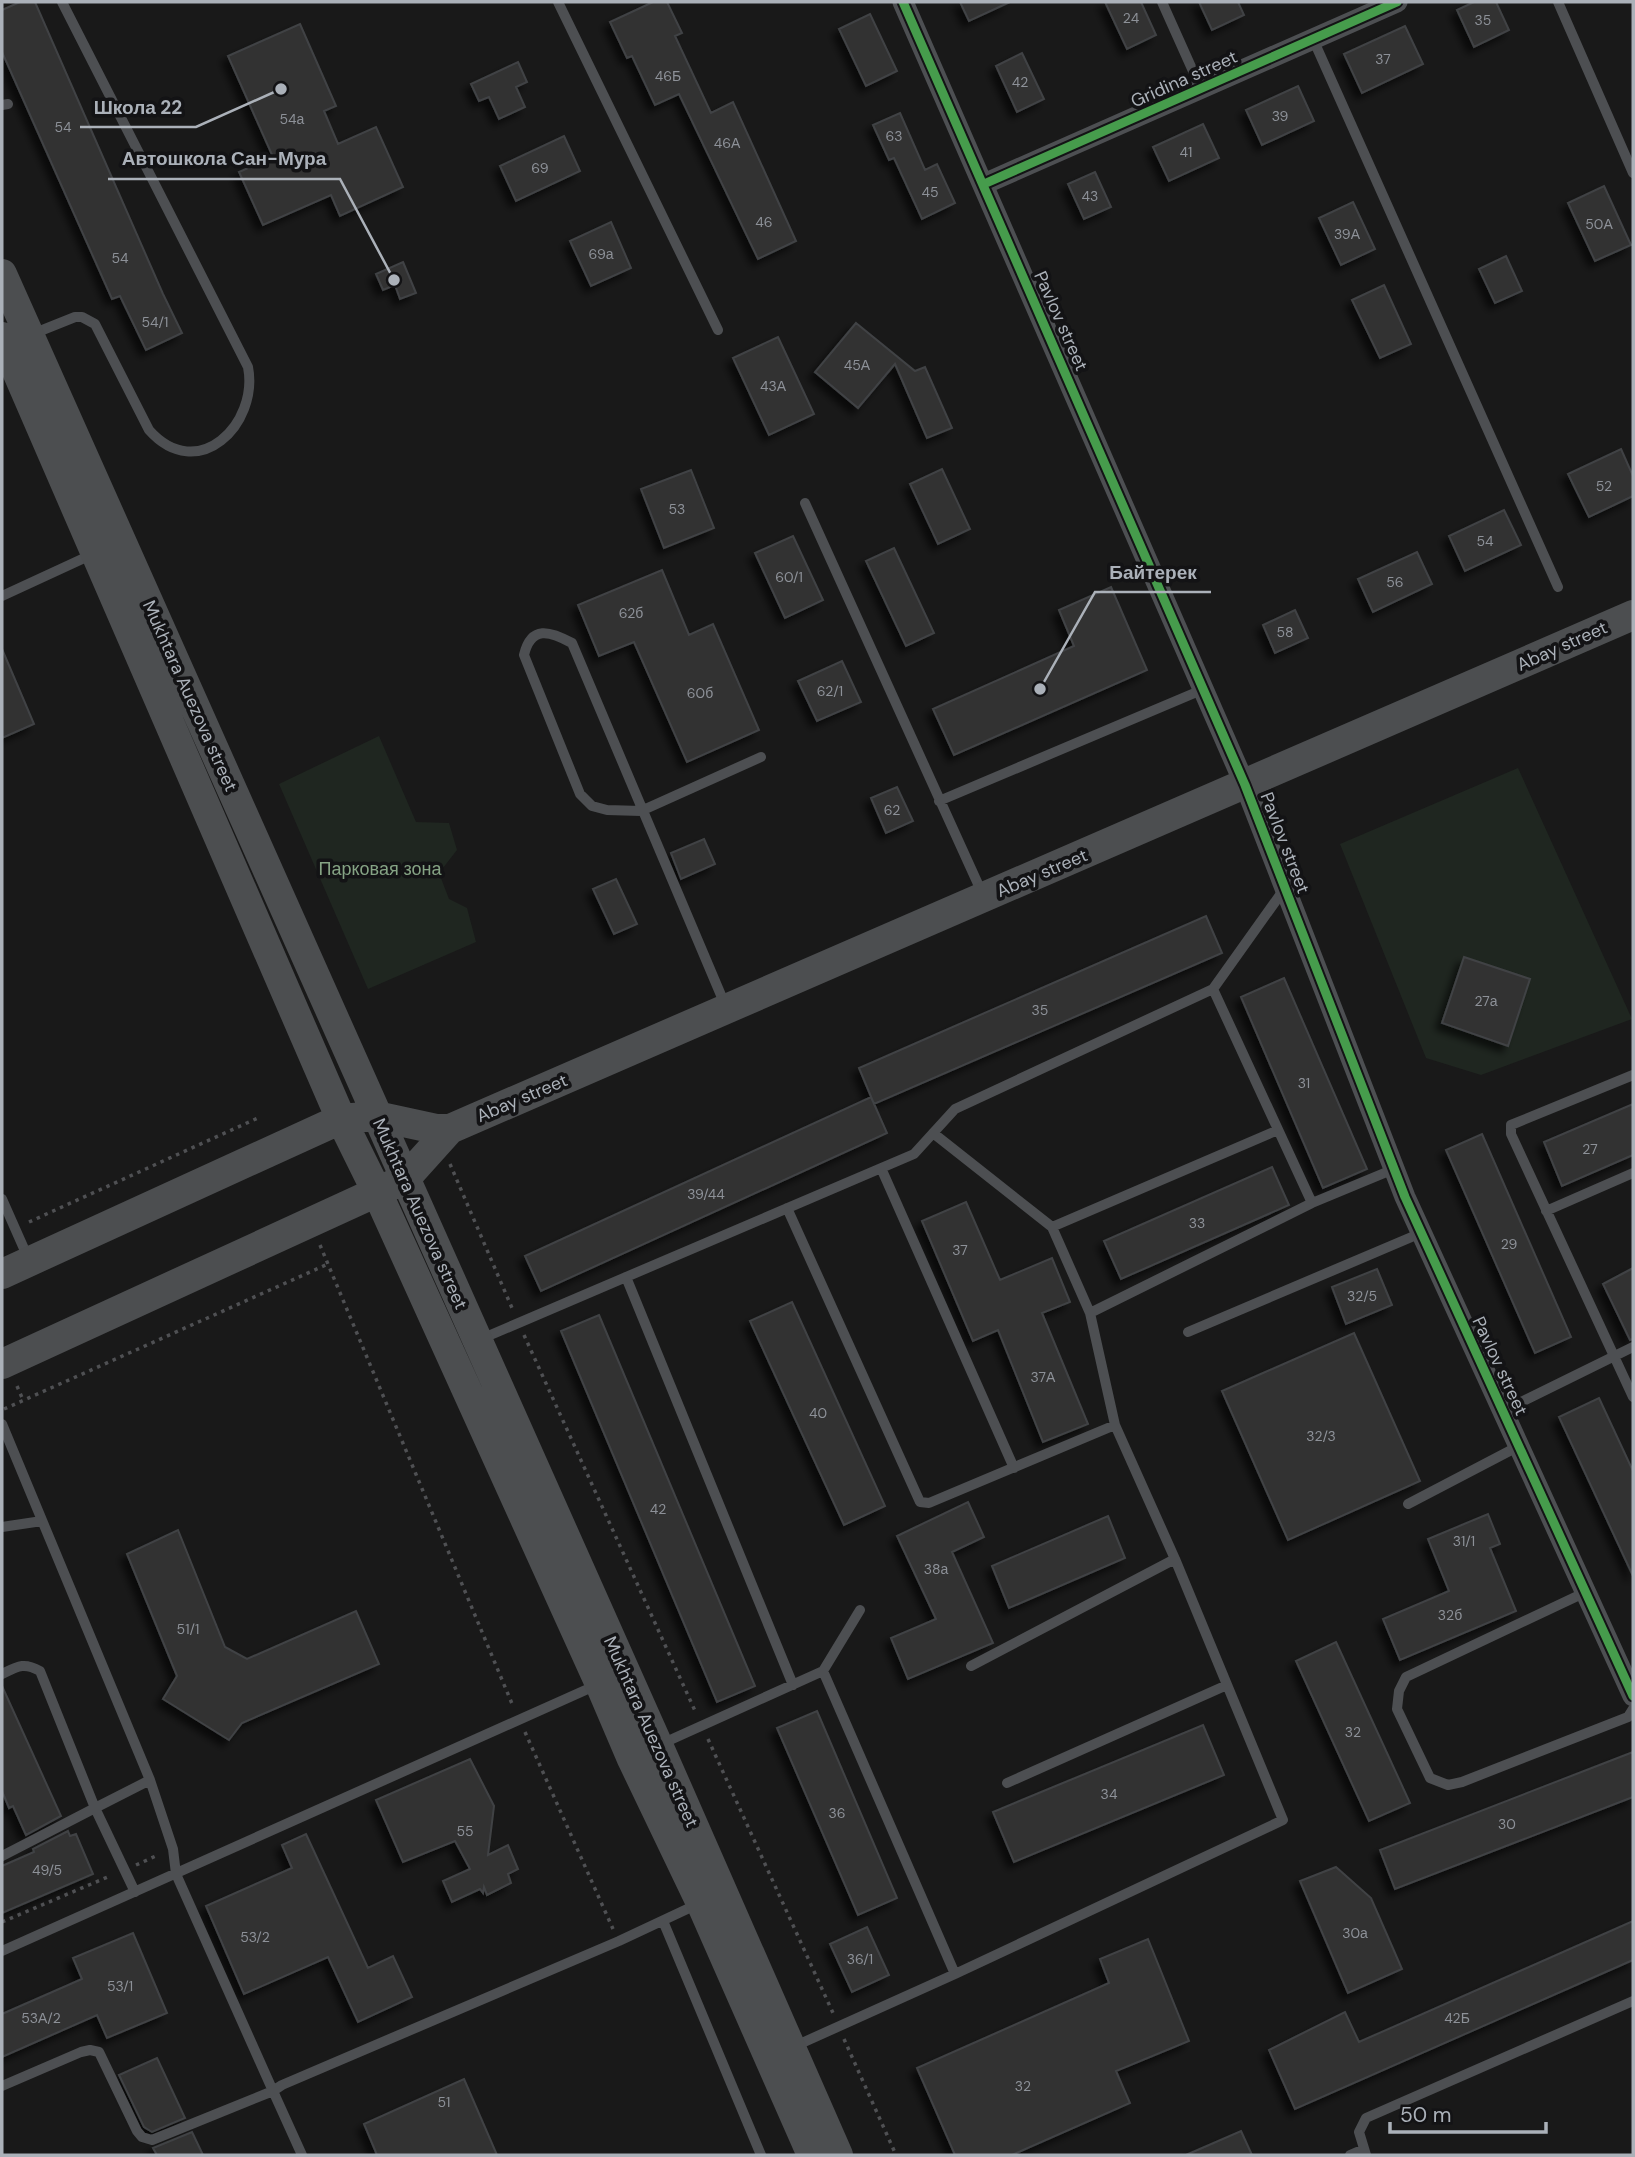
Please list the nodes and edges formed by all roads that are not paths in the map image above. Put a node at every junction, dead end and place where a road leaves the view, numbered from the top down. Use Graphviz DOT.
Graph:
graph roads {
  1 [pos="62,2"];
  2 [pos="558,2"];
  3 [pos="903,2"];
  4 [pos="1162,2"];
  5 [pos="1397,2"];
  6 [pos="1558,2"];
  7 [pos="1313,39"];
  8 [pos="1201,89"];
  9 [pos="1633,173"];
  10 [pos="984,184"];
  11 [pos="2,274"];
  12 [pos="718,330"];
  13 [pos="15,336"];
  14 [pos="805,503"];
  15 [pos="109,547"];
  16 [pos="1558,587"];
  17 [pos="2,596"];
  18 [pos="1633,615"];
  19 [pos="1204,689"];
  20 [pos="761,757"];
  21 [pos="1245,785"];
  22 [pos="939,801"];
  23 [pos="641,811"];
  24 [pos="1285,888"];
  25 [pos="985,898"];
  26 [pos="1213,989"];
  27 [pos="727,1009"];
  28 [pos="1633,1075"];
  29 [pos="376,1116"];
  30 [pos="341,1119"];
  31 [pos="1278,1130"];
  32 [pos="933,1133"];
  33 [pos="446,1135"];
  34 [pos="881,1168"];
  35 [pos="1394,1169"];
  36 [pos="1633,1173"];
  37 [pos="405,1179"];
  38 [pos="377,1192"];
  39 [pos="2,1199"];
  40 [pos="1312,1203"];
  41 [pos="788,1208"];
  42 [pos="1546,1211"];
  43 [pos="10,1225"];
  44 [pos="1052,1227"];
  45 [pos="1421,1233"];
  46 [pos="30,1261"];
  47 [pos="2,1274"];
  48 [pos="626,1277"];
  49 [pos="1090,1313"];
  50 [pos="1188,1332"];
  51 [pos="463,1347"];
  52 [pos="1633,1347"];
  53 [pos="1615,1357"];
  54 [pos="2,1364"];
  55 [pos="1633,1397"];
  56 [pos="1503,1411"];
  57 [pos="2,1424"];
  58 [pos="1115,1425"];
  59 [pos="1519,1446"];
  60 [pos="1014,1468"];
  61 [pos="1408,1504"];
  62 [pos="42,1521"];
  63 [pos="2,1527"];
  64 [pos="1175,1559"];
  65 [pos="1586,1592"];
  66 [pos="860,1610"];
  67 [pos="971,1666"];
  68 [pos="823,1671"];
  69 [pos="1628,1673"];
  70 [pos="2,1674"];
  71 [pos="612,1679"];
  72 [pos="793,1685"];
  73 [pos="1227,1685"];
  74 [pos="1633,1696"];
  75 [pos="1633,1709"];
  76 [pos="645,1752"];
  77 [pos="150,1780"];
  78 [pos="1007,1783"];
  79 [pos="95,1808"];
  80 [pos="2,1856"];
  81 [pos="176,1874"];
  82 [pos="135,1892"];
  83 [pos="712,1899"];
  84 [pos="663,1921"];
  85 [pos="2,1951"];
  86 [pos="955,1974"];
  87 [pos="1633,2001"];
  88 [pos="790,2048"];
  89 [pos="2,2086"];
  90 [pos="273,2091"];
  91 [pos="1365,2152"];
  92 [pos="302,2155"];
  93 [pos="761,2155"];
  94 [pos="812,2155"];
  95 [pos="838,2155"];
  96 [pos="1350,2155"];
  1 -- 13 [label="lane"];
  2 -- 12 [label="lane"];
  3 -- 10 [label="street, Pavlov street"];
  4 -- 8 [label="lane"];
  5 -- 7 [label="street, Gridina street"];
  6 -- 9 [label="lane"];
  7 -- 8 [label="street, Gridina street"];
  7 -- 16 [label="lane"];
  8 -- 10 [label="street, Gridina street"];
  10 -- 19 [label="street, Pavlov street"];
  11 -- 13 [label="main road, Mukhtara Auezova street"];
  13 -- 15 [label="main road, Mukhtara Auezova street"];
  14 -- 22 [label="lane"];
  15 -- 17 [label="lane"];
  15 -- 29 [label="main road, Mukhtara Auezova street"];
  15 -- 30 [label="main road, Mukhtara Auezova street"];
  18 -- 21 [label="main road, Abay street"];
  19 -- 21 [label="street, Pavlov street"];
  19 -- 22 [label="lane"];
  20 -- 23 [label="lane"];
  21 -- 24 [label="street, Pavlov street"];
  21 -- 25 [label="main road, Abay street"];
  22 -- 25 [label="lane"];
  23 -- 23 [label="lane"];
  23 -- 27 [label="lane"];
  24 -- 26 [label="lane"];
  24 -- 35 [label="street, Pavlov street"];
  25 -- 27 [label="main road, Abay street"];
  26 -- 31 [label="lane"];
  26 -- 32 [label="lane"];
  27 -- 33 [label="main road, Abay street"];
  28 -- 42 [label="lane"];
  29 -- 30 [label="main road"];
  29 -- 33 [label="main road"];
  29 -- 37 [label="main road, Mukhtara Auezova street"];
  30 -- 38 [label="main road, Mukhtara Auezova street"];
  30 -- 46 [label="main road"];
  31 -- 40 [label="lane"];
  31 -- 44 [label="lane"];
  32 -- 34 [label="lane"];
  32 -- 44 [label="lane"];
  33 -- 37 [label="main road, Abay street"];
  34 -- 41 [label="lane"];
  34 -- 60 [label="lane"];
  35 -- 40 [label="lane"];
  35 -- 45 [label="street, Pavlov street"];
  36 -- 42 [label="lane"];
  37 -- 38 [label="main road, Abay street"];
  37 -- 51 [label="main road, Mukhtara Auezova street"];
  38 -- 51 [label="main road, Mukhtara Auezova street"];
  38 -- 54 [label="main road, Abay street"];
  39 -- 43 [label="lane"];
  40 -- 49 [label="lane"];
  41 -- 48 [label="lane"];
  41 -- 60 [label="lane"];
  42 -- 53 [label="lane"];
  43 -- 46 [label="lane"];
  44 -- 49 [label="lane"];
  45 -- 50 [label="lane"];
  45 -- 56 [label="street, Pavlov street"];
  46 -- 47 [label="main road"];
  48 -- 51 [label="lane"];
  48 -- 72 [label="lane"];
  49 -- 58 [label="lane"];
  51 -- 71 [label="main road, Mukhtara Auezova street"];
  52 -- 53 [label="lane"];
  53 -- 55 [label="lane"];
  53 -- 56 [label="lane"];
  56 -- 59 [label="street, Pavlov street"];
  57 -- 62 [label="lane"];
  58 -- 60 [label="lane"];
  58 -- 64 [label="lane"];
  59 -- 61 [label="lane"];
  59 -- 65 [label="street, Pavlov street"];
  62 -- 63 [label="lane"];
  62 -- 77 [label="lane"];
  64 -- 67 [label="lane"];
  64 -- 73 [label="lane"];
  65 -- 69 [label="street, Pavlov street"];
  65 -- 75 [label="lane"];
  66 -- 68 [label="lane"];
  68 -- 72 [label="lane"];
  68 -- 86 [label="lane"];
  69 -- 74 [label="street, Pavlov street"];
  70 -- 79 [label="lane"];
  71 -- 76 [label="main road, Mukhtara Auezova street"];
  71 -- 81 [label="lane"];
  72 -- 76 [label="lane"];
  73 -- 78 [label="lane"];
  73 -- 86 [label="lane"];
  76 -- 83 [label="main road, Mukhtara Auezova street"];
  77 -- 79 [label="lane"];
  77 -- 81 [label="lane"];
  79 -- 80 [label="lane"];
  79 -- 82 [label="lane"];
  81 -- 82 [label="lane"];
  81 -- 90 [label="lane"];
  82 -- 85 [label="lane"];
  83 -- 84 [label="lane"];
  83 -- 88 [label="main road, Mukhtara Auezova street"];
  83 -- 94 [label="main road, Mukhtara Auezova street"];
  84 -- 90 [label="lane"];
  84 -- 93 [label="lane"];
  86 -- 88 [label="lane"];
  87 -- 91 [label="lane"];
  88 -- 95 [label="main road, Mukhtara Auezova street"];
  89 -- 90 [label="lane"];
  90 -- 92 [label="lane"];
  91 -- 96 [label="lane"];
}
